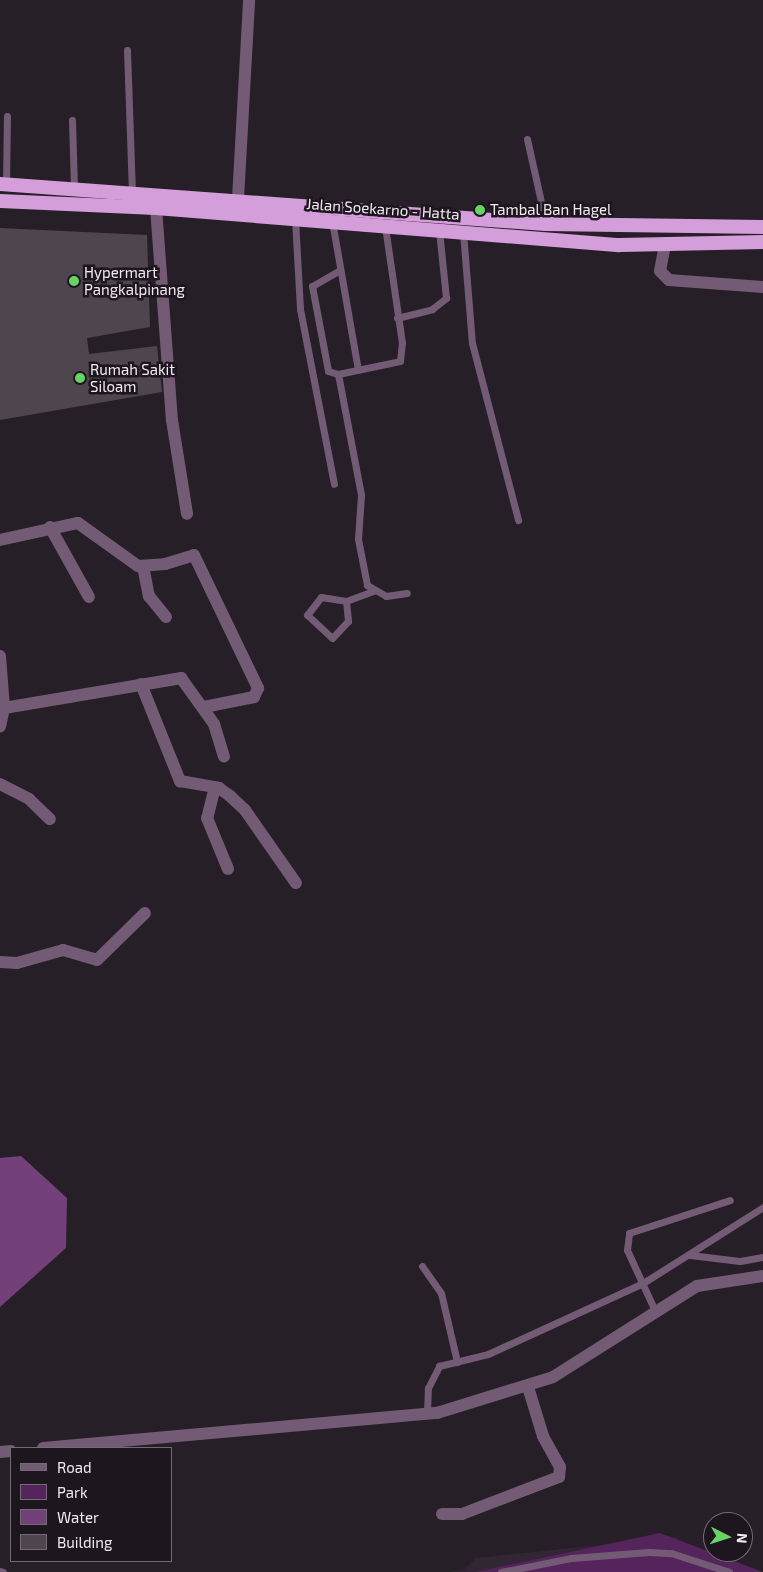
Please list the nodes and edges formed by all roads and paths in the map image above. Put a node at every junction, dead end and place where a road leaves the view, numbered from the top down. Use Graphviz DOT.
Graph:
graph roads {
  1 [pos="249,0"];
  2 [pos="127,50"];
  3 [pos="7,116"];
  4 [pos="72,120"];
  5 [pos="527,139"];
  6 [pos="3,184"];
  7 [pos="74,187"];
  8 [pos="132,191"];
  9 [pos="238,199"];
  10 [pos="0,201"];
  11 [pos="156,208"];
  12 [pos="387,209"];
  13 [pos="295,219"];
  14 [pos="332,221"];
  15 [pos="546,224"];
  16 [pos="385,226"];
  17 [pos="763,227"];
  18 [pos="439,229"];
  19 [pos="463,231"];
  20 [pos="763,242"];
  21 [pos="665,245"];
  22 [pos="340,270"];
  23 [pos="763,287"];
  24 [pos="397,318"];
  25 [pos="358,370"];
  26 [pos="338,374"];
  27 [pos="334,484"];
  28 [pos="187,514"];
  29 [pos="518,520"];
  30 [pos="50,527"];
  31 [pos="0,540"];
  32 [pos="143,566"];
  33 [pos="373,591"];
  34 [pos="407,593"];
  35 [pos="89,597"];
  36 [pos="346,602"];
  37 [pos="166,617"];
  38 [pos="0,656"];
  39 [pos="142,684"];
  40 [pos="204,707"];
  41 [pos="2,718"];
  42 [pos="224,757"];
  43 [pos="0,784"];
  44 [pos="216,787"];
  45 [pos="50,819"];
  46 [pos="228,869"];
  47 [pos="296,884"];
  48 [pos="145,913"];
  49 [pos="0,962"];
  50 [pos="730,1200"];
  51 [pos="763,1207"];
  52 [pos="690,1255"];
  53 [pos="763,1257"];
  54 [pos="422,1266"];
  55 [pos="763,1276"];
  56 [pos="643,1283"];
  57 [pos="656,1313"];
  58 [pos="457,1362"];
  59 [pos="528,1386"];
  60 [pos="427,1414"];
  61 [pos="111,1445"];
  62 [pos="65,1447"];
  63 [pos="442,1514"];
  64 [pos="501,1572"];
  65 [pos="729,1572"];
  1 -- 9 [label="street"];
  2 -- 8 [label="lane"];
  3 -- 6 [label="lane"];
  4 -- 7 [label="lane"];
  5 -- 15 [label="lane"];
  6 -- 7 [label="highway, Jalan Soekarno - Hatta"];
  7 -- 8 [label="highway, Jalan Soekarno - Hatta"];
  8 -- 9 [label="highway, Jalan Soekarno - Hatta"];
  9 -- 12 [label="highway, Jalan Soekarno - Hatta"];
  10 -- 11 [label="highway, Jalan Soekarno - Hatta"];
  11 -- 13 [label="highway, Jalan Soekarno - Hatta"];
  11 -- 28 [label="street"];
  12 -- 15 [label="highway, Jalan Soekarno - Hatta"];
  12 -- 16 [label="highway"];
  13 -- 14 [label="highway, Jalan Soekarno - Hatta"];
  13 -- 27 [label="lane"];
  14 -- 16 [label="highway, Jalan Soekarno - Hatta"];
  14 -- 22 [label="lane"];
  15 -- 17 [label="highway, Jalan Soekarno - Hatta"];
  16 -- 18 [label="highway, Jalan Soekarno - Hatta"];
  16 -- 24 [label="lane"];
  18 -- 19 [label="highway, Jalan Soekarno - Hatta"];
  18 -- 24 [label="lane"];
  19 -- 21 [label="highway, Jalan Soekarno - Hatta"];
  19 -- 29 [label="lane"];
  20 -- 21 [label="highway, Jalan Soekarno - Hatta"];
  21 -- 23 [label="street"];
  22 -- 25 [label="lane"];
  22 -- 26 [label="lane"];
  24 -- 25 [label="lane"];
  25 -- 26 [label="lane"];
  26 -- 33 [label="lane"];
  30 -- 31 [label="street"];
  30 -- 32 [label="street"];
  30 -- 35 [label="street"];
  32 -- 37 [label="street"];
  32 -- 40 [label="street"];
  33 -- 34 [label="lane"];
  33 -- 36 [label="lane"];
  36 -- 36 [label="lane"];
  38 -- 41 [label="street"];
  39 -- 40 [label="street"];
  39 -- 41 [label="street"];
  39 -- 44 [label="street"];
  40 -- 42 [label="street"];
  43 -- 45 [label="street"];
  44 -- 46 [label="street"];
  44 -- 47 [label="street"];
  48 -- 49 [label="street"];
  50 -- 56 [label="lane"];
  51 -- 52 [label="lane"];
  52 -- 53 [label="lane"];
  52 -- 56 [label="lane"];
  54 -- 58 [label="lane"];
  55 -- 57 [label="street"];
  56 -- 57 [label="lane"];
  56 -- 58 [label="lane"];
  57 -- 59 [label="street"];
  58 -- 60 [label="lane"];
  59 -- 60 [label="street"];
  59 -- 63 [label="street"];
  60 -- 61 [label="street"];
  61 -- 62 [label="street"];
  64 -- 65 [label="lane"];
}
